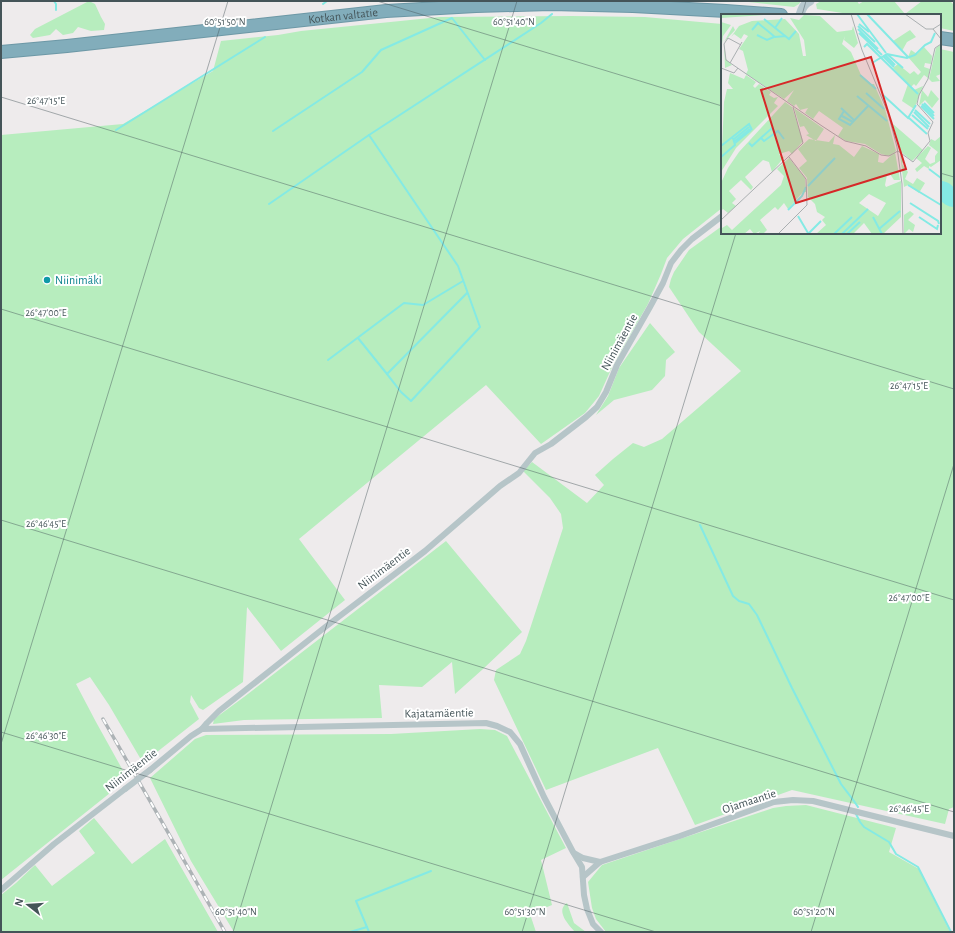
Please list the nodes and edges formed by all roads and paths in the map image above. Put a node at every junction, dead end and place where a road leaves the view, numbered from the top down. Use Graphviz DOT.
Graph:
graph roads {
  1 [pos="810,1"];
  2 [pos="770,14"];
  3 [pos="800,14"];
  4 [pos="941,38"];
  5 [pos="954,40"];
  6 [pos="1,52"];
  7 [pos="721,217"];
  8 [pos="202,729"];
  9 [pos="954,836"];
  10 [pos="573,852"];
  11 [pos="600,862"];
  12 [pos="583,877"];
  13 [pos="1,890"];
  14 [pos="600,932"];
  1 -- 3 [label="street"];
  2 -- 6 [label="highway, Kotkan valtatie"];
  4 -- 5 [label="highway"];
  7 -- 8 [label="street, Niinimäentie"];
  8 -- 10 [label="street, Kajatamäentie"];
  8 -- 13 [label="street, Niinimäentie, bridge"];
  9 -- 11 [label="street, Ojamaantie"];
  10 -- 11 [label="street"];
  10 -- 12 [label="street, Kajatamäentie"];
  11 -- 12 [label="street, Ojamaantie"];
  12 -- 14 [label="street, Kajatamäentie"];
}
